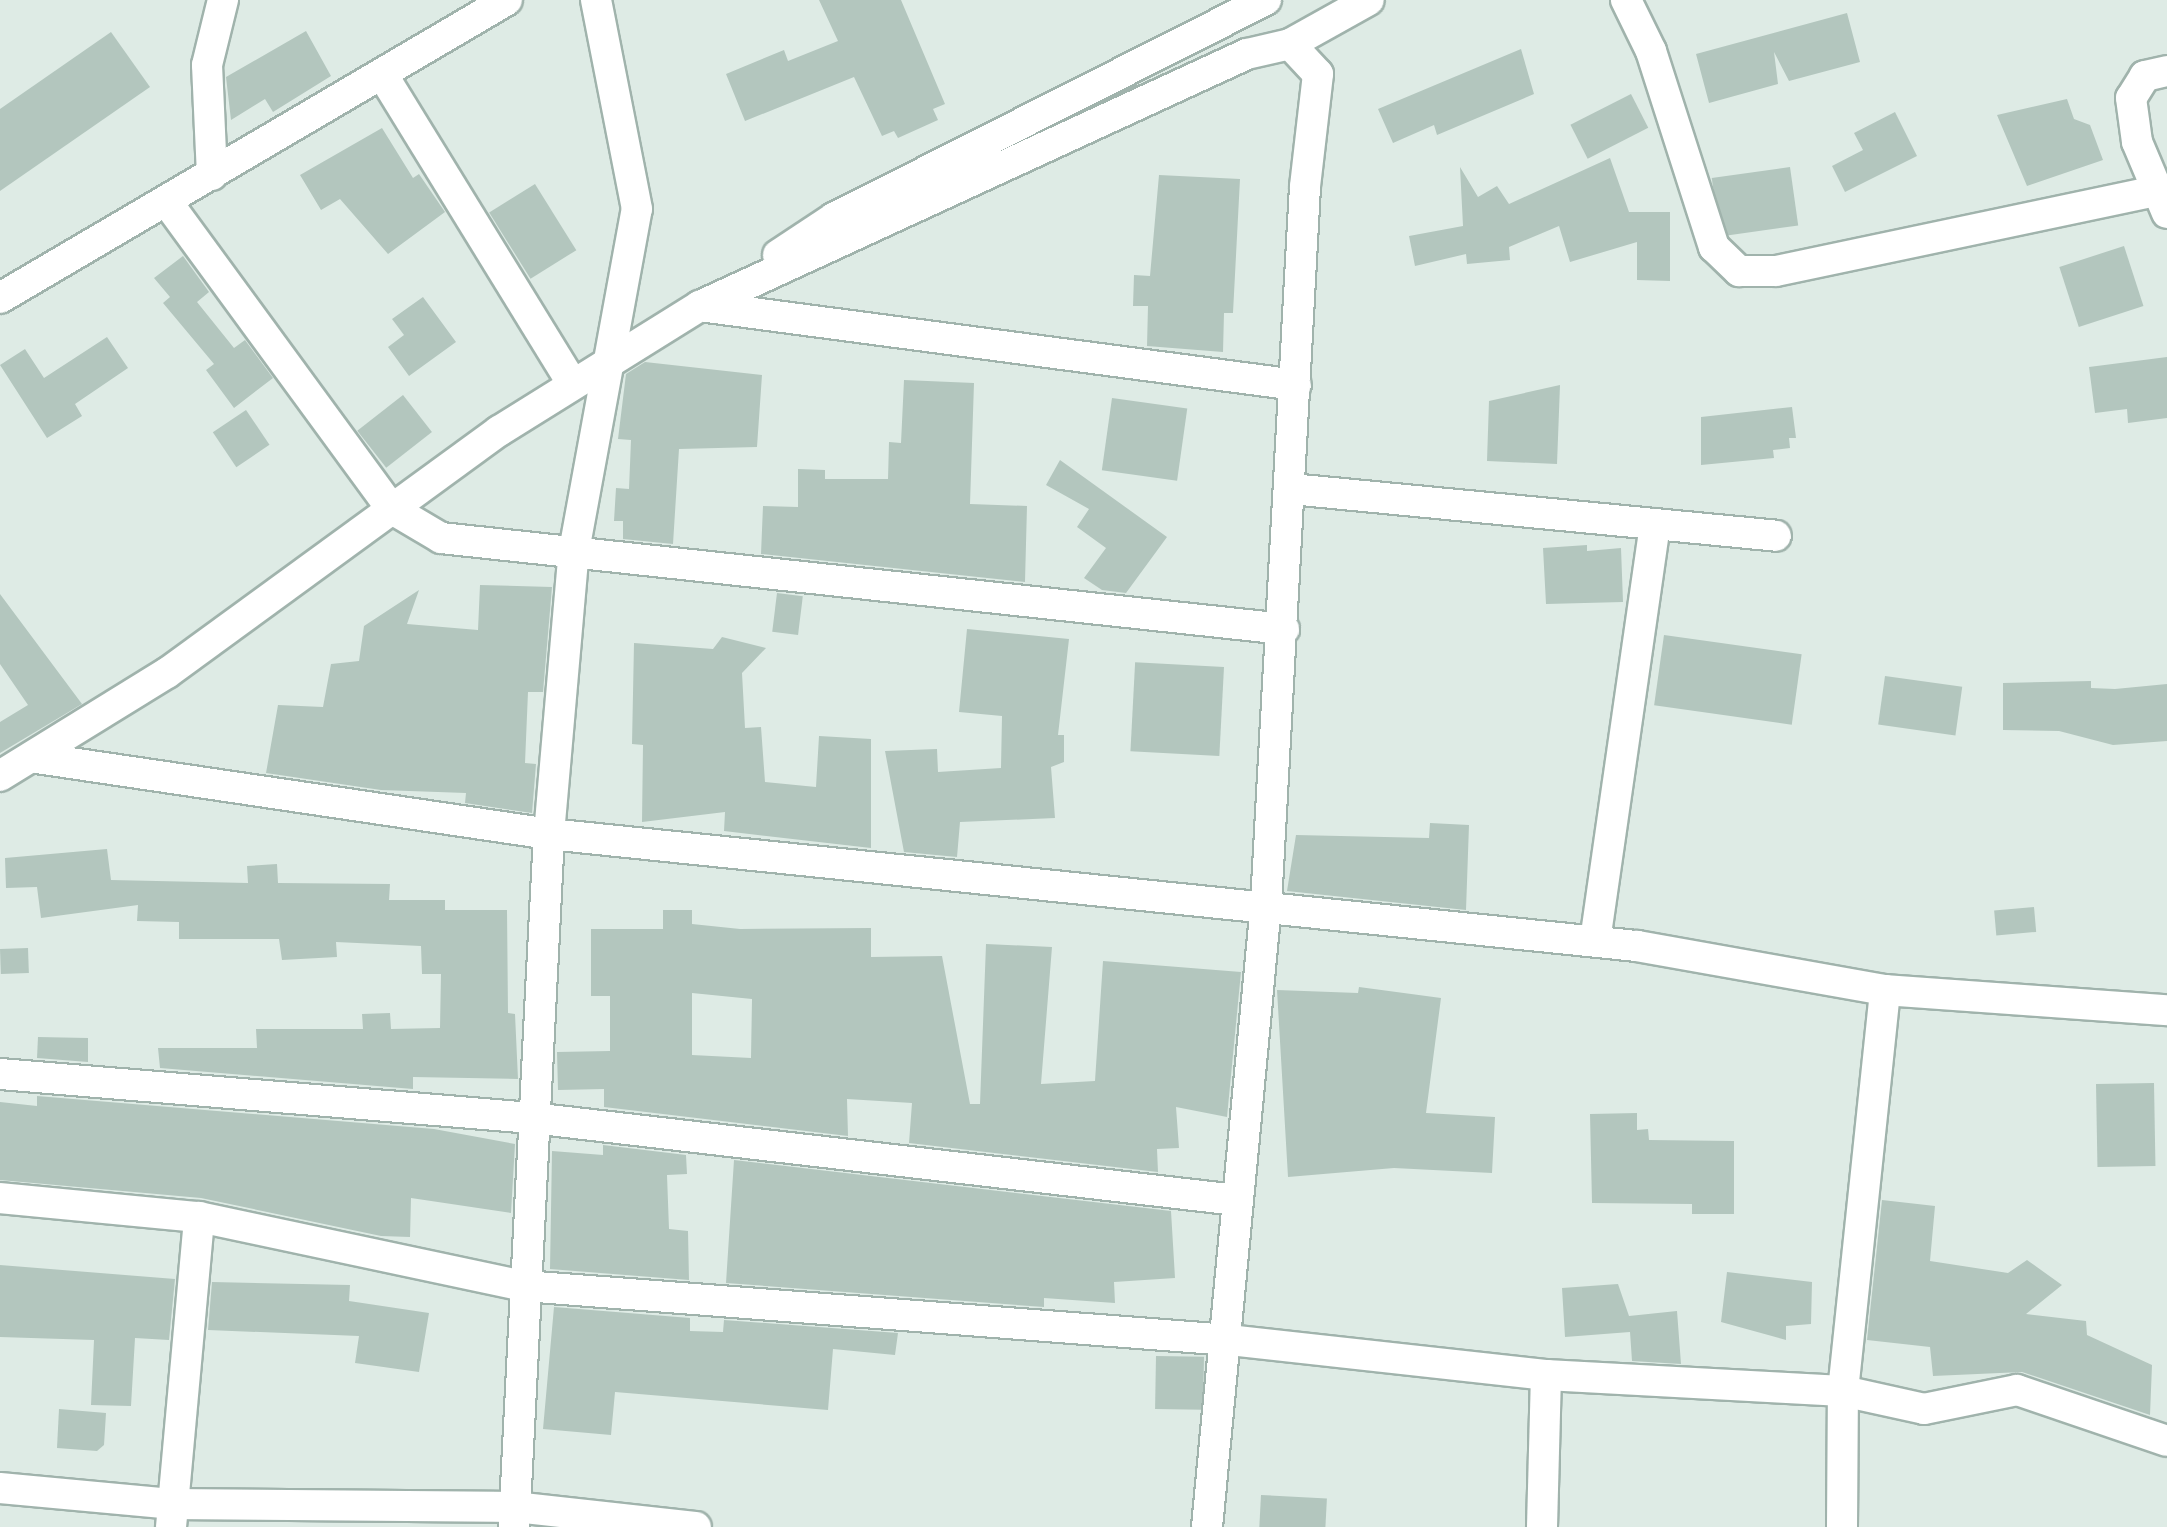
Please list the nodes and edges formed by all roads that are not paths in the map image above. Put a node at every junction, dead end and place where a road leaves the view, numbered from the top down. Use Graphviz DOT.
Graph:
graph roads {
  1 [pos="223,0"];
  2 [pos="507,0"];
  3 [pos="596,0"];
  4 [pos="1266,0"];
  5 [pos="1369,0"];
  6 [pos="1626,0"];
  7 [pos="1290,44"];
  8 [pos="2167,71"];
  9 [pos="382,74"];
  10 [pos="212,175"];
  11 [pos="2164,201"];
  12 [pos="166,202"];
  13 [pos="0,298"];
  14 [pos="700,306"];
  15 [pos="608,362"];
  16 [pos="573,384"];
  17 [pos="1296,385"];
  18 [pos="1291,489"];
  19 [pos="392,509"];
  20 [pos="1655,524"];
  21 [pos="1776,536"];
  22 [pos="574,551"];
  23 [pos="1284,629"];
  24 [pos="38,758"];
  25 [pos="0,776"];
  26 [pos="548,834"];
  27 [pos="1266,904"];
  28 [pos="1595,941"];
  29 [pos="1885,990"];
  30 [pos="2167,1010"];
  31 [pos="0,1074"];
  32 [pos="532,1118"];
  33 [pos="0,1198"];
  34 [pos="1236,1200"];
  35 [pos="199,1217"];
  36 [pos="524,1286"];
  37 [pos="1229,1340"];
  38 [pos="1546,1375"];
  39 [pos="1843,1391"];
  40 [pos="2167,1441"];
  41 [pos="0,1488"];
  42 [pos="171,1516"];
  43 [pos="514,1517"];
  44 [pos="696,1527"];
  45 [pos="1207,1527"];
  46 [pos="1542,1527"];
  47 [pos="1842,1527"];
  1 -- 10 [label="street"];
  2 -- 9 [label="street"];
  3 -- 15 [label="street"];
  4 -- 14 [label="street"];
  5 -- 7 [label="street"];
  6 -- 11 [label="street"];
  7 -- 14 [label="street"];
  7 -- 17 [label="street"];
  8 -- 11 [label="street"];
  9 -- 10 [label="street"];
  9 -- 16 [label="street"];
  10 -- 12 [label="street"];
  12 -- 13 [label="street"];
  12 -- 19 [label="street"];
  14 -- 15 [label="street"];
  14 -- 17 [label="street"];
  15 -- 16 [label="street"];
  15 -- 22 [label="street"];
  16 -- 19 [label="street"];
  17 -- 18 [label="street"];
  18 -- 20 [label="street"];
  18 -- 23 [label="street"];
  19 -- 22 [label="street"];
  19 -- 24 [label="street"];
  20 -- 21 [label="street"];
  20 -- 28 [label="street"];
  22 -- 23 [label="street"];
  22 -- 26 [label="street"];
  23 -- 27 [label="street"];
  24 -- 25 [label="street"];
  24 -- 26 [label="street"];
  26 -- 27 [label="street"];
  26 -- 32 [label="street"];
  27 -- 28 [label="street"];
  27 -- 34 [label="street"];
  28 -- 29 [label="street"];
  29 -- 30 [label="street"];
  29 -- 39 [label="street"];
  31 -- 32 [label="street"];
  32 -- 34 [label="street"];
  32 -- 36 [label="street"];
  33 -- 35 [label="street"];
  34 -- 37 [label="street"];
  35 -- 36 [label="street"];
  35 -- 42 [label="street"];
  36 -- 37 [label="street"];
  36 -- 43 [label="street"];
  37 -- 38 [label="street"];
  37 -- 45 [label="street"];
  38 -- 39 [label="street"];
  38 -- 46 [label="street"];
  39 -- 40 [label="street"];
  39 -- 47 [label="street"];
  41 -- 42 [label="street"];
  42 -- 43 [label="street"];
  43 -- 44 [label="street"];
}
